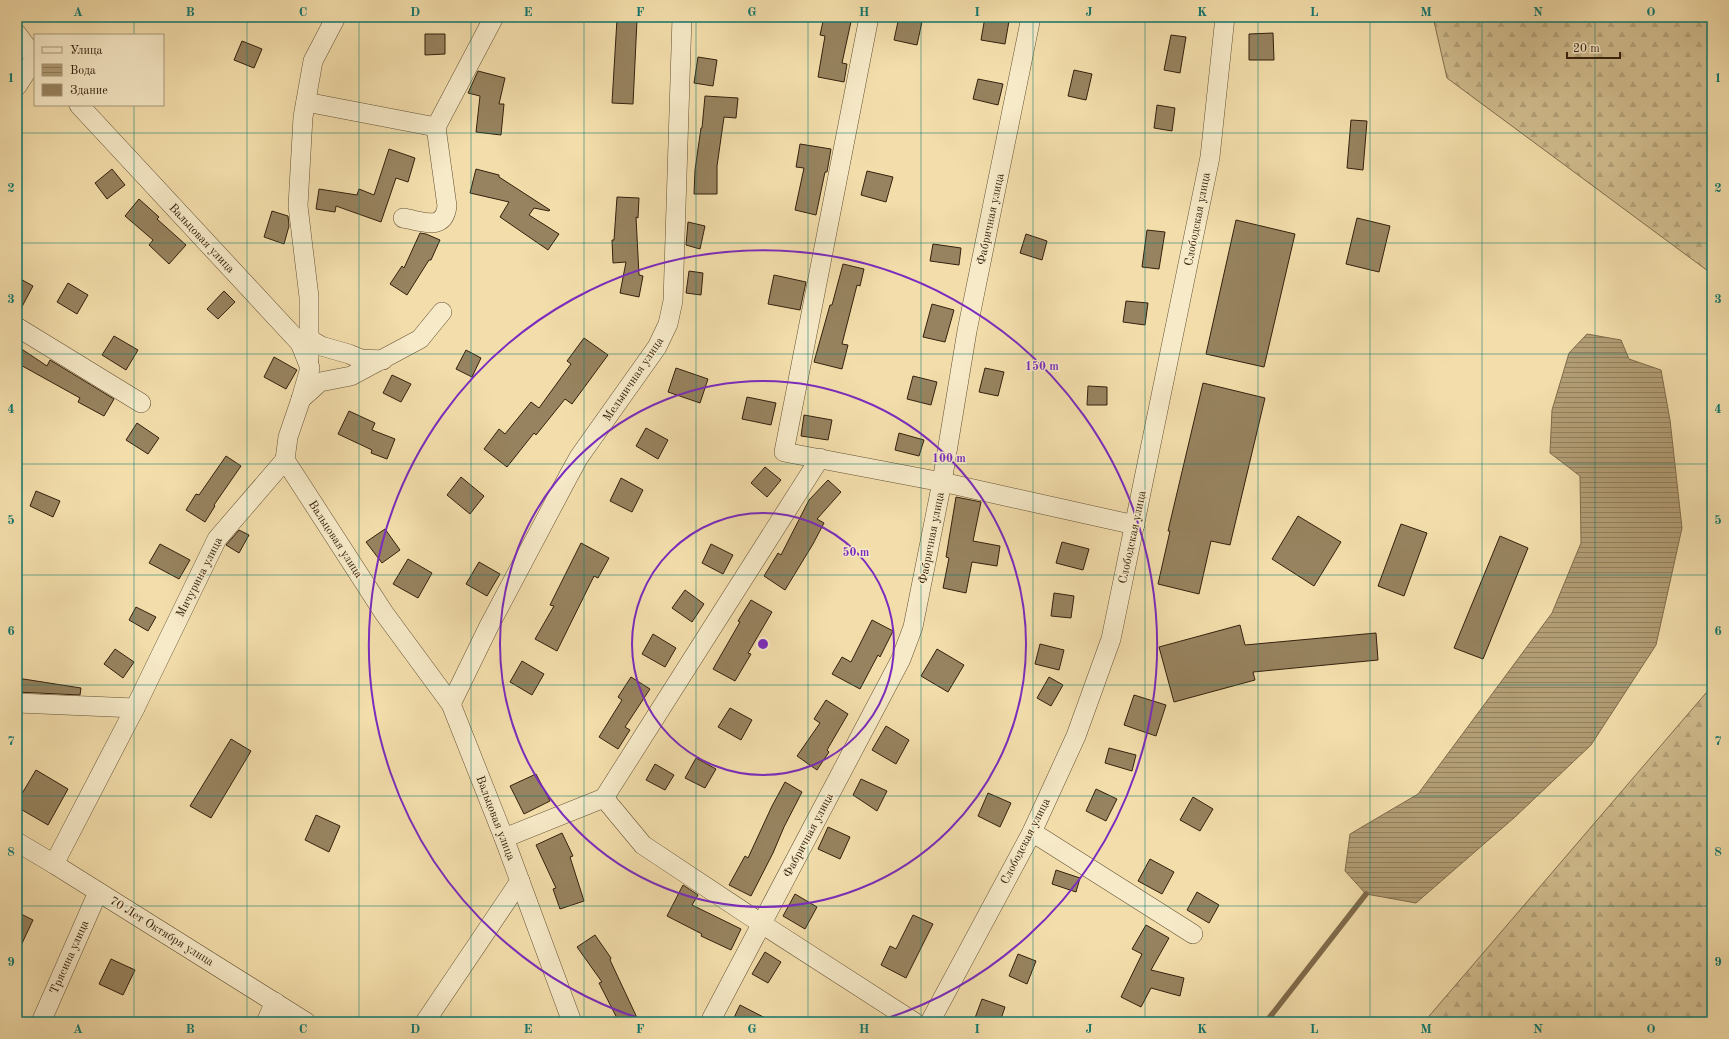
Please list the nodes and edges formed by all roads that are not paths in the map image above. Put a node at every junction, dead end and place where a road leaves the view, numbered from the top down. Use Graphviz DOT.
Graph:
graph roads {
  1 [pos="336,17"];
  2 [pos="494,17"];
  3 [pos="682,17"];
  4 [pos="869,17"];
  5 [pos="1031,17"];
  6 [pos="1225,17"];
  7 [pos="17,34"];
  8 [pos="34,57"];
  9 [pos="34,60"];
  10 [pos="17,86"];
  11 [pos="306,102"];
  12 [pos="80,106"];
  13 [pos="436,127"];
  14 [pos="403,218"];
  15 [pos="442,312"];
  16 [pos="17,327"];
  17 [pos="309,339"];
  18 [pos="382,360"];
  19 [pos="310,368"];
  20 [pos="301,399"];
  21 [pos="141,403"];
  22 [pos="820,458"];
  23 [pos="285,460"];
  24 [pos="942,482"];
  25 [pos="1135,525"];
  26 [pos="17,703"];
  27 [pos="451,704"];
  28 [pos="135,708"];
  29 [pos="604,798"];
  30 [pos="1032,832"];
  31 [pos="504,838"];
  32 [pos="17,842"];
  33 [pos="54,864"];
  34 [pos="520,881"];
  35 [pos="98,892"];
  36 [pos="762,924"];
  37 [pos="1193,934"];
  38 [pos="275,1002"];
  39 [pos="712,1018"];
  40 [pos="41,1022"];
  41 [pos="266,1022"];
  42 [pos="306,1022"];
  43 [pos="425,1022"];
  44 [pos="572,1022"];
  45 [pos="914,1022"];
  46 [pos="930,1022"];
  1 -- 11 [label="street"];
  2 -- 13 [label="street"];
  3 -- 27 [label="street, Мельничная улица"];
  4 -- 22 [label="street"];
  5 -- 24 [label="street, Фабричная улица"];
  6 -- 25 [label="street, Слободская улица"];
  7 -- 8 [label="street"];
  9 -- 10 [label="street"];
  11 -- 13 [label="street"];
  11 -- 17 [label="street"];
  12 -- 19 [label="street, Вальцовая улица"];
  13 -- 14 [label="street"];
  15 -- 18 [label="street"];
  16 -- 21 [label="street"];
  17 -- 18 [label="street"];
  17 -- 19 [label="street"];
  18 -- 20 [label="street"];
  19 -- 20 [label="street"];
  20 -- 23 [label="street"];
  22 -- 24 [label="street"];
  22 -- 29 [label="street"];
  23 -- 27 [label="street, Вальцовая улица"];
  23 -- 28 [label="street, Мичурина улица"];
  24 -- 25 [label="street"];
  24 -- 36 [label="street, Фабричная улица"];
  25 -- 30 [label="street, Слободская улица"];
  26 -- 28 [label="street"];
  27 -- 31 [label="street, Вальцовая улица"];
  28 -- 33 [label="street, Мичурина улица"];
  29 -- 31 [label="street"];
  29 -- 36 [label="street"];
  30 -- 37 [label="street"];
  30 -- 46 [label="street, Слободская улица"];
  31 -- 34 [label="street, Вальцовая улица"];
  32 -- 33 [label="street, 70 Лет Октября улица"];
  33 -- 35 [label="street, 70 Лет Октября улица"];
  34 -- 43 [label="street"];
  34 -- 44 [label="street, Вальцовая улица"];
  35 -- 38 [label="street, 70 Лет Октября улица"];
  35 -- 40 [label="street, Трясина улица"];
  36 -- 39 [label="street, Фабричная улица"];
  36 -- 45 [label="street"];
  38 -- 41 [label="street"];
  38 -- 42 [label="street, 70 Лет Октября улица"];
}
